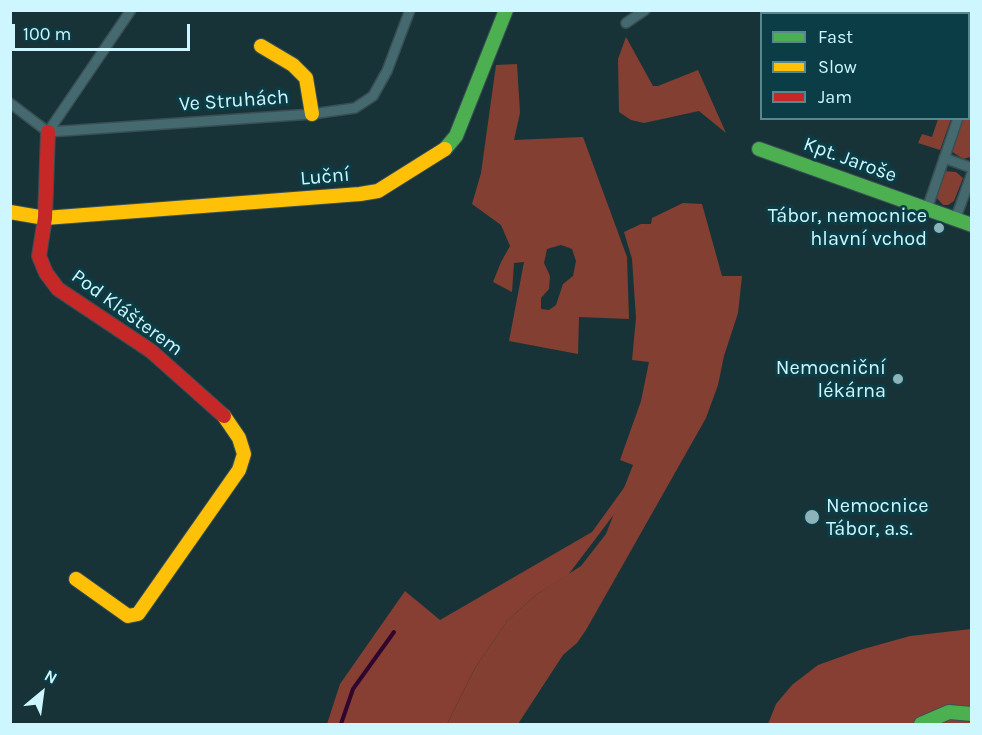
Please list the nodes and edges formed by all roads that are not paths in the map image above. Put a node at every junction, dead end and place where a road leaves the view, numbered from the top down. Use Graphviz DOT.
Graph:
graph roads {
  1 [pos="131,10"];
  2 [pos="410,10"];
  3 [pos="506,10"];
  4 [pos="645,10"];
  5 [pos="626,23"];
  6 [pos="261,46"];
  7 [pos="10,103"];
  8 [pos="312,114"];
  9 [pos="957,120"];
  10 [pos="48,132"];
  11 [pos="759,149"];
  12 [pos="944,158"];
  13 [pos="972,168"];
  14 [pos="972,173"];
  15 [pos="927,208"];
  16 [pos="10,212"];
  17 [pos="45,218"];
  18 [pos="955,220"];
  19 [pos="972,225"];
  20 [pos="76,579"];
  21 [pos="972,714"];
  22 [pos="921,724"];
  1 -- 10 [label="street"];
  2 -- 8 [label="street, Ve Struhách"];
  3 -- 17 [label="street, Luční"];
  4 -- 5 [label="street"];
  6 -- 8 [label="street"];
  7 -- 10 [label="street"];
  8 -- 10 [label="street, Ve Struhách"];
  9 -- 12 [label="street"];
  10 -- 17 [label="street, Pod Klášterem"];
  11 -- 15 [label="street, Kpt. Jaroše"];
  12 -- 13 [label="street"];
  12 -- 15 [label="street"];
  14 -- 18 [label="street"];
  15 -- 18 [label="street, Kpt. Jaroše"];
  16 -- 17 [label="street, Luční"];
  17 -- 20 [label="street, Pod Klášterem"];
  18 -- 19 [label="street, Kpt. Jaroše"];
  21 -- 22 [label="street"];
}
